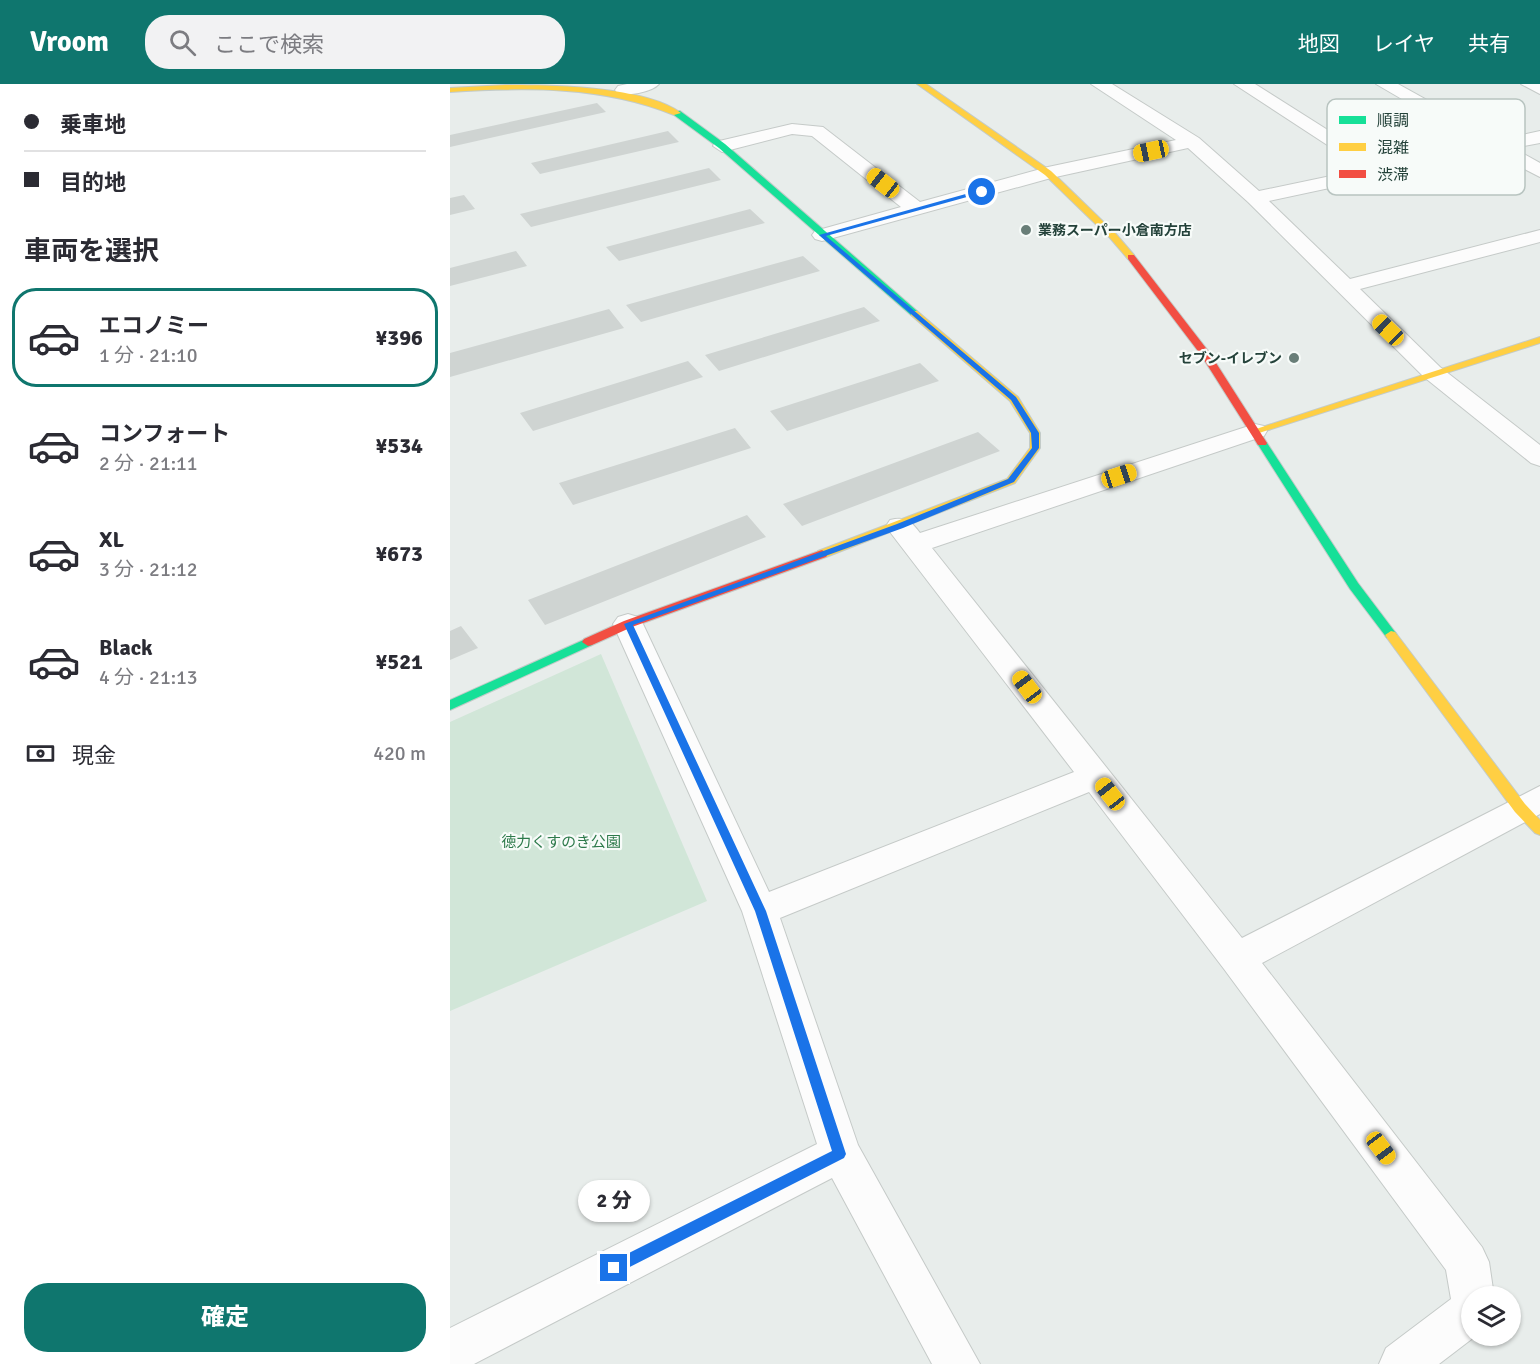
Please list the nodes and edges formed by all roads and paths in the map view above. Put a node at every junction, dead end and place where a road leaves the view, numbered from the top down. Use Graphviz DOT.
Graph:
graph roads {
  1 [pos="650,84"];
  2 [pos="921,84"];
  3 [pos="1134,84"];
  4 [pos="1243,84"];
  5 [pos="1385,84"];
  6 [pos="1530,84"];
  7 [pos="1106,87"];
  8 [pos="452,88"];
  9 [pos="1540,89"];
  10 [pos="624,90"];
  11 [pos="1412,99"];
  12 [pos="1327,137"];
  13 [pos="1540,137"];
  14 [pos="1525,140"];
  15 [pos="1192,142"];
  16 [pos="722,146"];
  17 [pos="1525,162"];
  18 [pos="1540,171"];
  19 [pos="1048,174"];
  20 [pos="1327,182"];
  21 [pos="1255,198"];
  22 [pos="916,210"];
  23 [pos="822,235"];
  24 [pos="1540,236"];
  25 [pos="1344,286"];
  26 [pos="1540,340"];
  27 [pos="1432,372"];
  28 [pos="1255,431"];
  29 [pos="1540,458"];
  30 [pos="908,535"];
  31 [pos="628,624"];
  32 [pos="450,705"];
  33 [pos="1096,776"];
  34 [pos="1533,812"];
  35 [pos="760,911"];
  36 [pos="1237,958"];
  37 [pos="840,1154"];
  38 [pos="1471,1286"];
  39 [pos="1461,1319"];
  40 [pos="450,1352"];
  41 [pos="957,1364"];
  42 [pos="1402,1364"];
  1 -- 10 [label="street"];
  2 -- 19 [label="street"];
  3 -- 7 [label="street"];
  4 -- 12 [label="street"];
  5 -- 11 [label="street"];
  6 -- 9 [label="street"];
  7 -- 15 [label="street"];
  8 -- 10 [label="street"];
  10 -- 16 [label="street"];
  13 -- 14 [label="street"];
  15 -- 19 [label="street"];
  15 -- 21 [label="street"];
  16 -- 22 [label="street"];
  16 -- 23 [label="street"];
  17 -- 18 [label="street"];
  19 -- 22 [label="street"];
  19 -- 28 [label="street"];
  20 -- 21 [label="street"];
  21 -- 25 [label="street"];
  22 -- 23 [label="street"];
  23 -- 30 [label="street"];
  24 -- 25 [label="street"];
  25 -- 27 [label="street"];
  26 -- 27 [label="street"];
  27 -- 28 [label="street"];
  27 -- 29 [label="street"];
  28 -- 30 [label="street"];
  28 -- 34 [label="street"];
  30 -- 31 [label="street"];
  30 -- 33 [label="street"];
  31 -- 32 [label="street"];
  31 -- 35 [label="street"];
  33 -- 35 [label="street"];
  33 -- 36 [label="street"];
  34 -- 36 [label="street"];
  35 -- 37 [label="street"];
  36 -- 38 [label="street"];
  37 -- 40 [label="street"];
  37 -- 41 [label="street"];
  39 -- 42 [label="street"];
}
